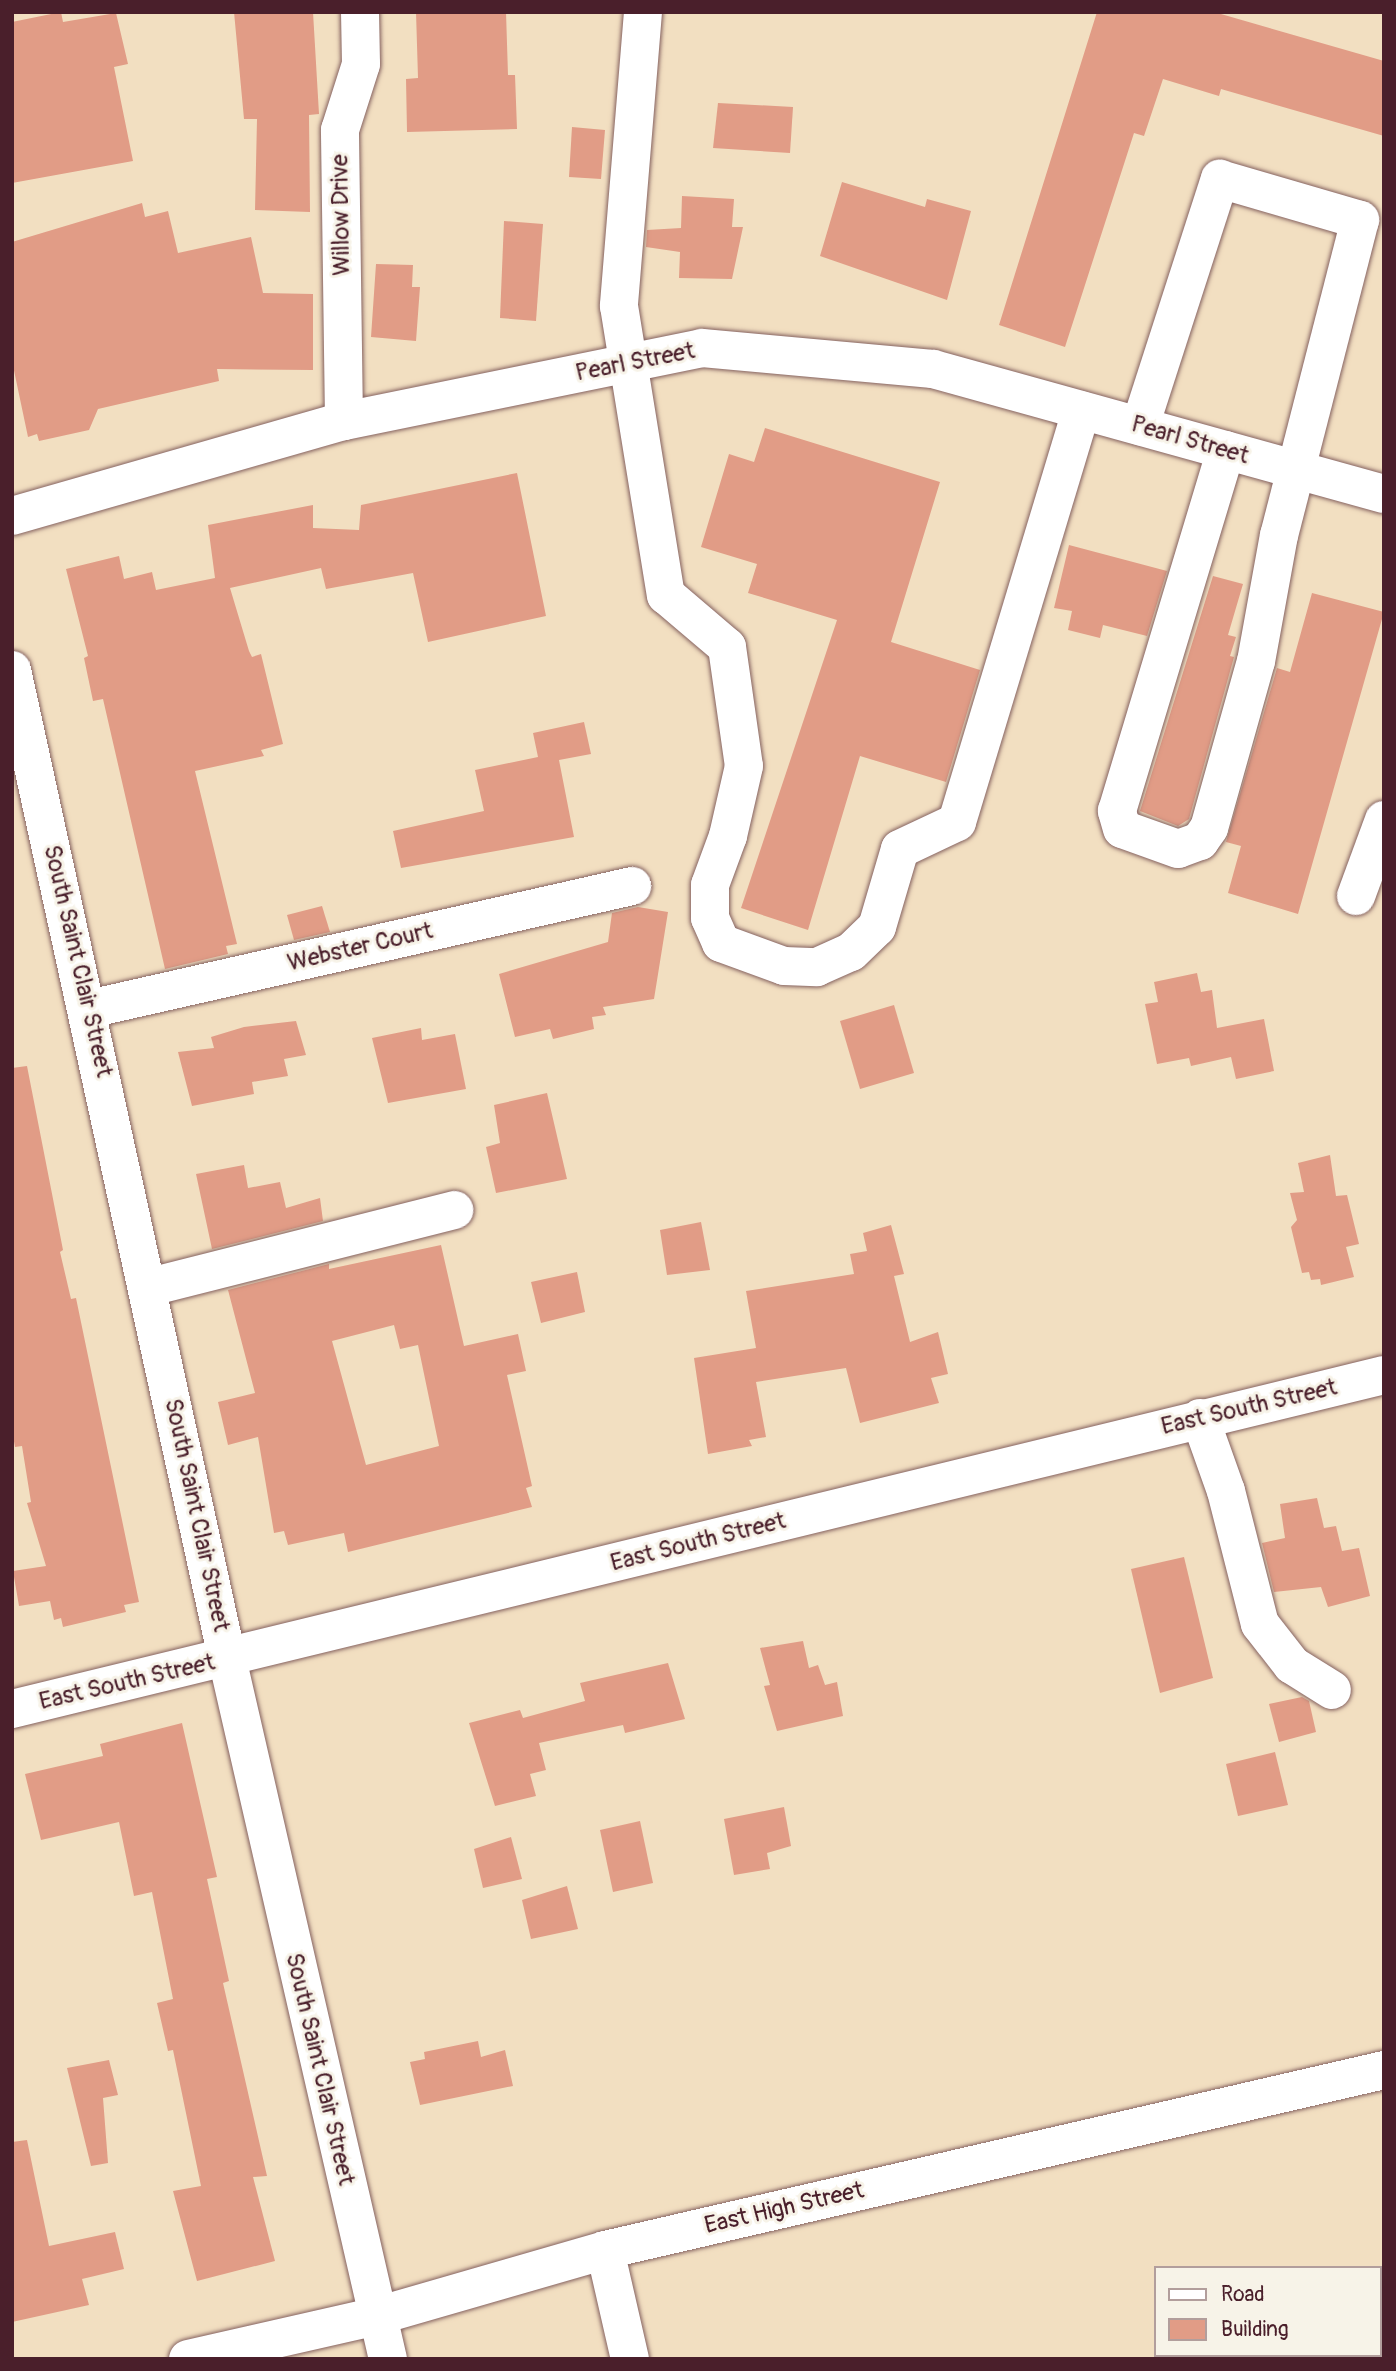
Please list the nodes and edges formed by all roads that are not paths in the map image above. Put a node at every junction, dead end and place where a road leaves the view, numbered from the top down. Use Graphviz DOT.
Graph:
graph roads {
  1 [pos="360,12"];
  2 [pos="643,12"];
  3 [pos="628,362"];
  4 [pos="1081,410"];
  5 [pos="344,421"];
  6 [pos="1140,426"];
  7 [pos="1226,450"];
  8 [pos="1298,470"];
  9 [pos="1384,494"];
  10 [pos="12,516"];
  11 [pos="12,670"];
  12 [pos="1384,820"];
  13 [pos="632,886"];
  14 [pos="1356,895"];
  15 [pos="89,1009"];
  16 [pos="454,1209"];
  17 [pos="149,1287"];
  18 [pos="1384,1375"];
  19 [pos="1200,1418"];
  20 [pos="227,1658"];
  21 [pos="1332,1689"];
  22 [pos="12,1709"];
  23 [pos="1384,2070"];
  24 [pos="606,2249"];
  25 [pos="377,2316"];
  26 [pos="188,2359"];
  27 [pos="388,2359"];
  28 [pos="630,2359"];
  1 -- 5 [label="street, Willow Drive"];
  2 -- 3 [label="street"];
  3 -- 4 [label="street, Pearl Street"];
  3 -- 4 [label="street"];
  3 -- 5 [label="street, Pearl Street"];
  4 -- 6 [label="street, Pearl Street"];
  5 -- 10 [label="street, Pearl Street"];
  6 -- 7 [label="street, Pearl Street"];
  6 -- 8 [label="street"];
  7 -- 8 [label="street, Pearl Street"];
  7 -- 8 [label="street"];
  8 -- 9 [label="street, Pearl Street"];
  11 -- 15 [label="street, South Saint Clair Street"];
  12 -- 14 [label="street"];
  13 -- 15 [label="street, Webster Court"];
  15 -- 17 [label="street, South Saint Clair Street"];
  16 -- 17 [label="street"];
  17 -- 20 [label="street, South Saint Clair Street"];
  18 -- 19 [label="street, East South Street"];
  19 -- 20 [label="street, East South Street"];
  19 -- 21 [label="street"];
  20 -- 22 [label="street, East South Street"];
  20 -- 25 [label="street, South Saint Clair Street"];
  23 -- 24 [label="street, East High Street"];
  24 -- 25 [label="street, East High Street"];
  24 -- 28 [label="street"];
  25 -- 26 [label="street, East High Street"];
  25 -- 27 [label="street, South Saint Clair Street"];
}
